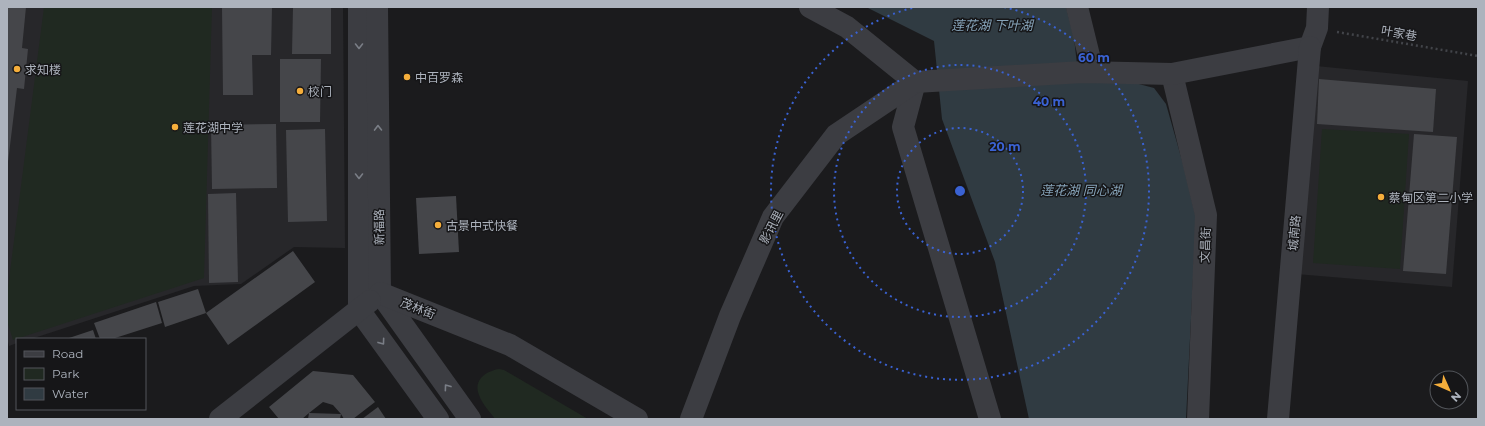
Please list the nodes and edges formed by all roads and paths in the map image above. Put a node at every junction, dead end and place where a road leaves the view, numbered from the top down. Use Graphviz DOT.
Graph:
graph roads {
  1 [pos="359,7"];
  2 [pos="377,7"];
  3 [pos="810,7"];
  4 [pos="1077,7"];
  5 [pos="1318,7"];
  6 [pos="1313,38"];
  7 [pos="1478,56"];
  8 [pos="1088,72"];
  9 [pos="1172,74"];
  10 [pos="915,82"];
  11 [pos="380,293"];
  12 [pos="359,310"];
  13 [pos="220,419"];
  14 [pos="438,419"];
  15 [pos="470,419"];
  16 [pos="637,419"];
  17 [pos="691,419"];
  18 [pos="990,419"];
  19 [pos="1198,419"];
  20 [pos="1278,419"];
  1 -- 12 [label="street, 新福路, one-way"];
  11 -- 2 [label="street, 新福路, one-way"];
  3 -- 10 [label="street"];
  4 -- 8 [label="street"];
  5 -- 6 [label="street"];
  6 -- 7 [label="path, 叶家巷"];
  6 -- 9 [label="street"];
  6 -- 20 [label="street, 城南路"];
  8 -- 9 [label="street"];
  8 -- 10 [label="street"];
  9 -- 19 [label="street, 文昌街"];
  10 -- 17 [label="street, 影讯里"];
  10 -- 18 [label="street"];
  11 -- 12 [label="street"];
  15 -- 11 [label="street, one-way"];
  11 -- 16 [label="street, 茂林街"];
  12 -- 13 [label="street"];
  12 -- 14 [label="street, one-way"];
}
